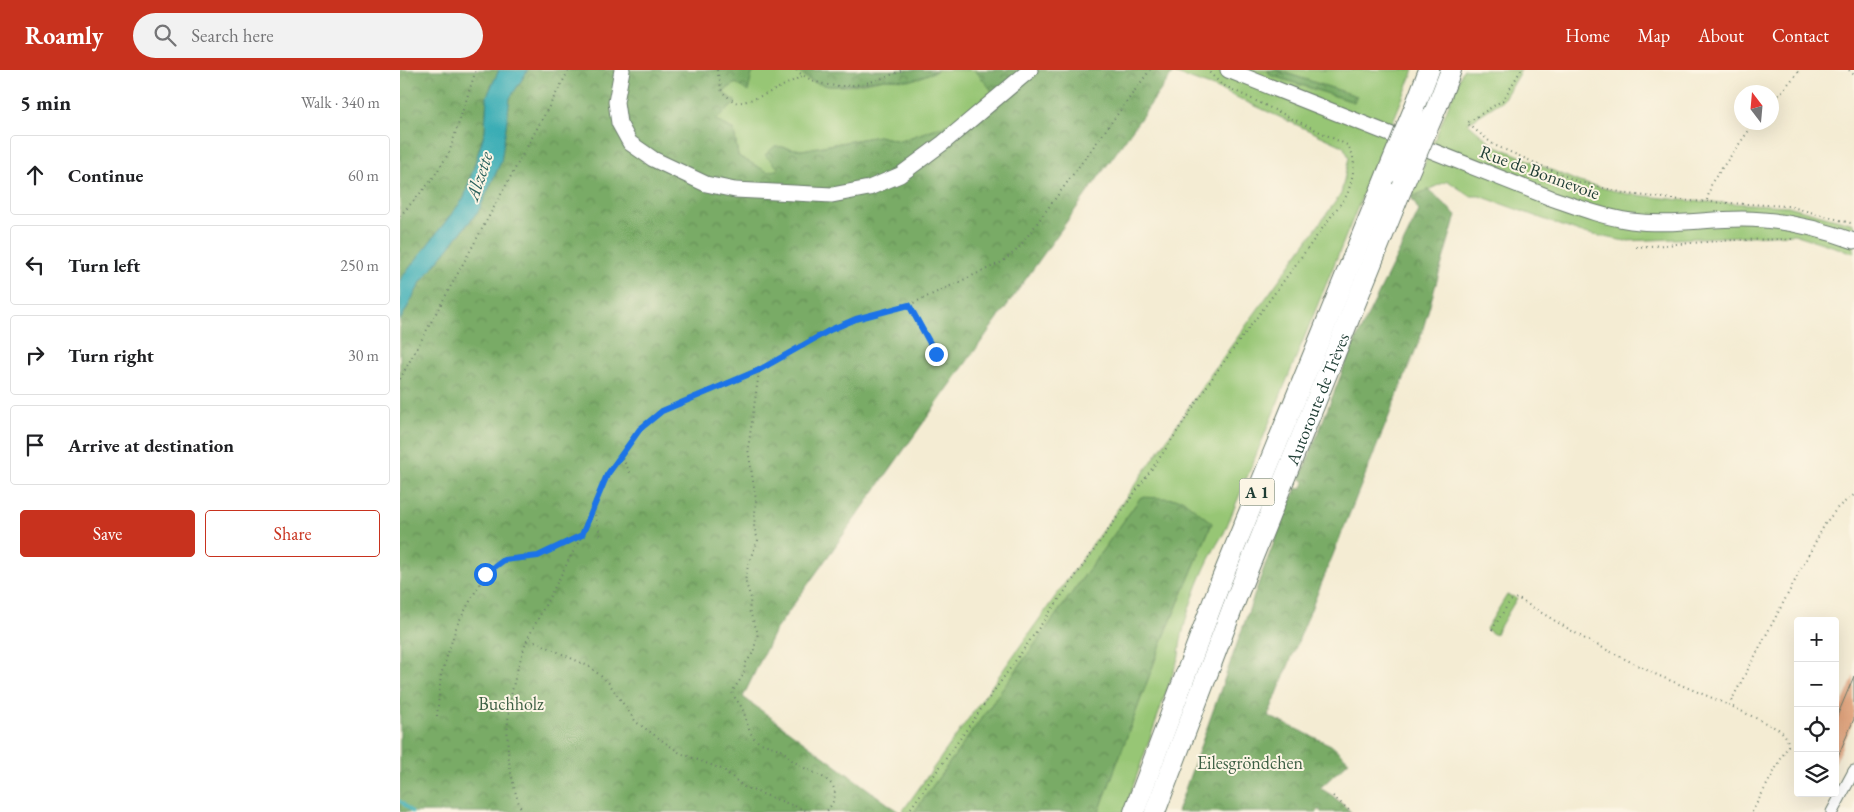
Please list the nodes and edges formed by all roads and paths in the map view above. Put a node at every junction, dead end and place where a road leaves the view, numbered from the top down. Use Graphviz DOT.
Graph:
graph roads {
  1 [pos="476,70"];
  2 [pos="569,70"];
  3 [pos="622,70"];
  4 [pos="717,70"];
  5 [pos="796,70"];
  6 [pos="902,70"];
  7 [pos="1030,70"];
  8 [pos="1150,70"];
  9 [pos="1207,70"];
  10 [pos="1228,70"];
  11 [pos="1429,70"];
  12 [pos="1451,70"];
  13 [pos="1522,70"];
  14 [pos="1800,70"];
  15 [pos="1849,70"];
  16 [pos="1854,75"];
  17 [pos="802,76"];
  18 [pos="1779,95"];
  19 [pos="1749,130"];
  20 [pos="1707,201"];
  21 [pos="400,216"];
  22 [pos="1854,224"];
  23 [pos="1802,238"];
  24 [pos="1854,241"];
  25 [pos="1636,247"];
  26 [pos="909,305"];
  27 [pos="949,365"];
  28 [pos="759,370"];
  29 [pos="400,380"];
  30 [pos="620,454"];
  31 [pos="632,476"];
  32 [pos="1854,495"];
  33 [pos="594,510"];
  34 [pos="582,535"];
  35 [pos="601,539"];
  36 [pos="1492,630"];
  37 [pos="528,638"];
  38 [pos="1729,705"];
  39 [pos="437,716"];
  40 [pos="1854,771"];
  41 [pos="1334,796"];
  42 [pos="522,812"];
  43 [pos="810,812"];
  44 [pos="826,812"];
  45 [pos="908,812"];
  46 [pos="1134,812"];
  47 [pos="1155,812"];
  48 [pos="1351,812"];
  49 [pos="1752,812"];
  50 [pos="1832,812"];
  1 -- 21 [label="path"];
  2 -- 29 [label="path"];
  3 -- 7 [label="main road"];
  4 -- 17 [label="path"];
  5 -- 17 [label="path"];
  6 -- 17 [label="path"];
  8 -- 26 [label="path"];
  9 -- 45 [label="path"];
  10 -- 24 [label="main road, Rue de Bonnevoie"];
  11 -- 46 [label="highway, Autoroute de Trèves / A 1, bridge"];
  12 -- 47 [label="highway, Autoroute de Trèves / A 1, bridge"];
  13 -- 20 [label="path"];
  14 -- 18 [label="path"];
  15 -- 16 [label="path"];
  19 -- 20 [label="path"];
  20 -- 22 [label="path"];
  23 -- 25 [label="path"];
  26 -- 27 [label="path"];
  26 -- 28 [label="path"];
  28 -- 30 [label="path"];
  28 -- 44 [label="path"];
  30 -- 31 [label="path"];
  30 -- 33 [label="path"];
  32 -- 38 [label="path"];
  33 -- 34 [label="path"];
  33 -- 35 [label="path"];
  34 -- 37 [label="path"];
  34 -- 39 [label="path"];
  36 -- 38 [label="path"];
  37 -- 42 [label="path"];
  37 -- 43 [label="path"];
  38 -- 49 [label="path"];
  40 -- 50 [label="street"];
  41 -- 48 [label="path"];
}
